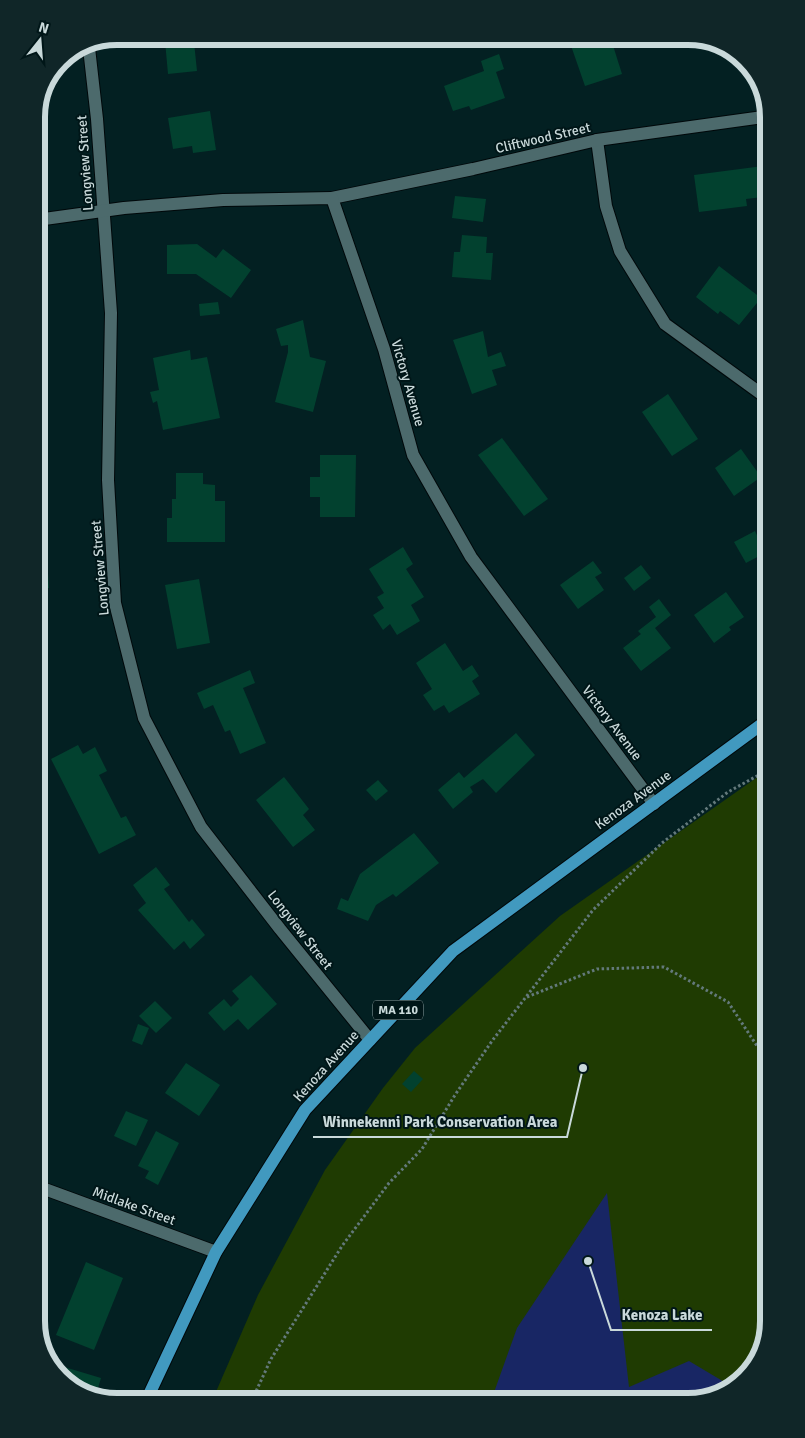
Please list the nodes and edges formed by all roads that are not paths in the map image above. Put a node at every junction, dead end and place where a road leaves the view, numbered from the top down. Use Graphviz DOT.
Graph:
graph roads {
  1 [pos="89,50"];
  2 [pos="760,117"];
  3 [pos="597,140"];
  4 [pos="332,198"];
  5 [pos="104,210"];
  6 [pos="45,219"];
  7 [pos="760,393"];
  8 [pos="760,725"];
  9 [pos="654,804"];
  10 [pos="370,1040"];
  11 [pos="45,1189"];
  12 [pos="216,1252"];
  13 [pos="150,1393"];
  1 -- 5 [label="street, Longview Street"];
  2 -- 3 [label="street, Cliftwood Street"];
  3 -- 4 [label="street, Cliftwood Street"];
  3 -- 7 [label="street"];
  4 -- 5 [label="street"];
  4 -- 9 [label="street, Victory Avenue"];
  5 -- 6 [label="street"];
  5 -- 10 [label="street, Longview Street"];
  8 -- 9 [label="main road, Kenoza Avenue / MA 110"];
  9 -- 10 [label="main road, Kenoza Avenue / MA 110"];
  10 -- 12 [label="main road, Kenoza Avenue / MA 110"];
  11 -- 12 [label="street, Midlake Street"];
  12 -- 13 [label="main road, Kenoza Avenue / MA 110"];
}
